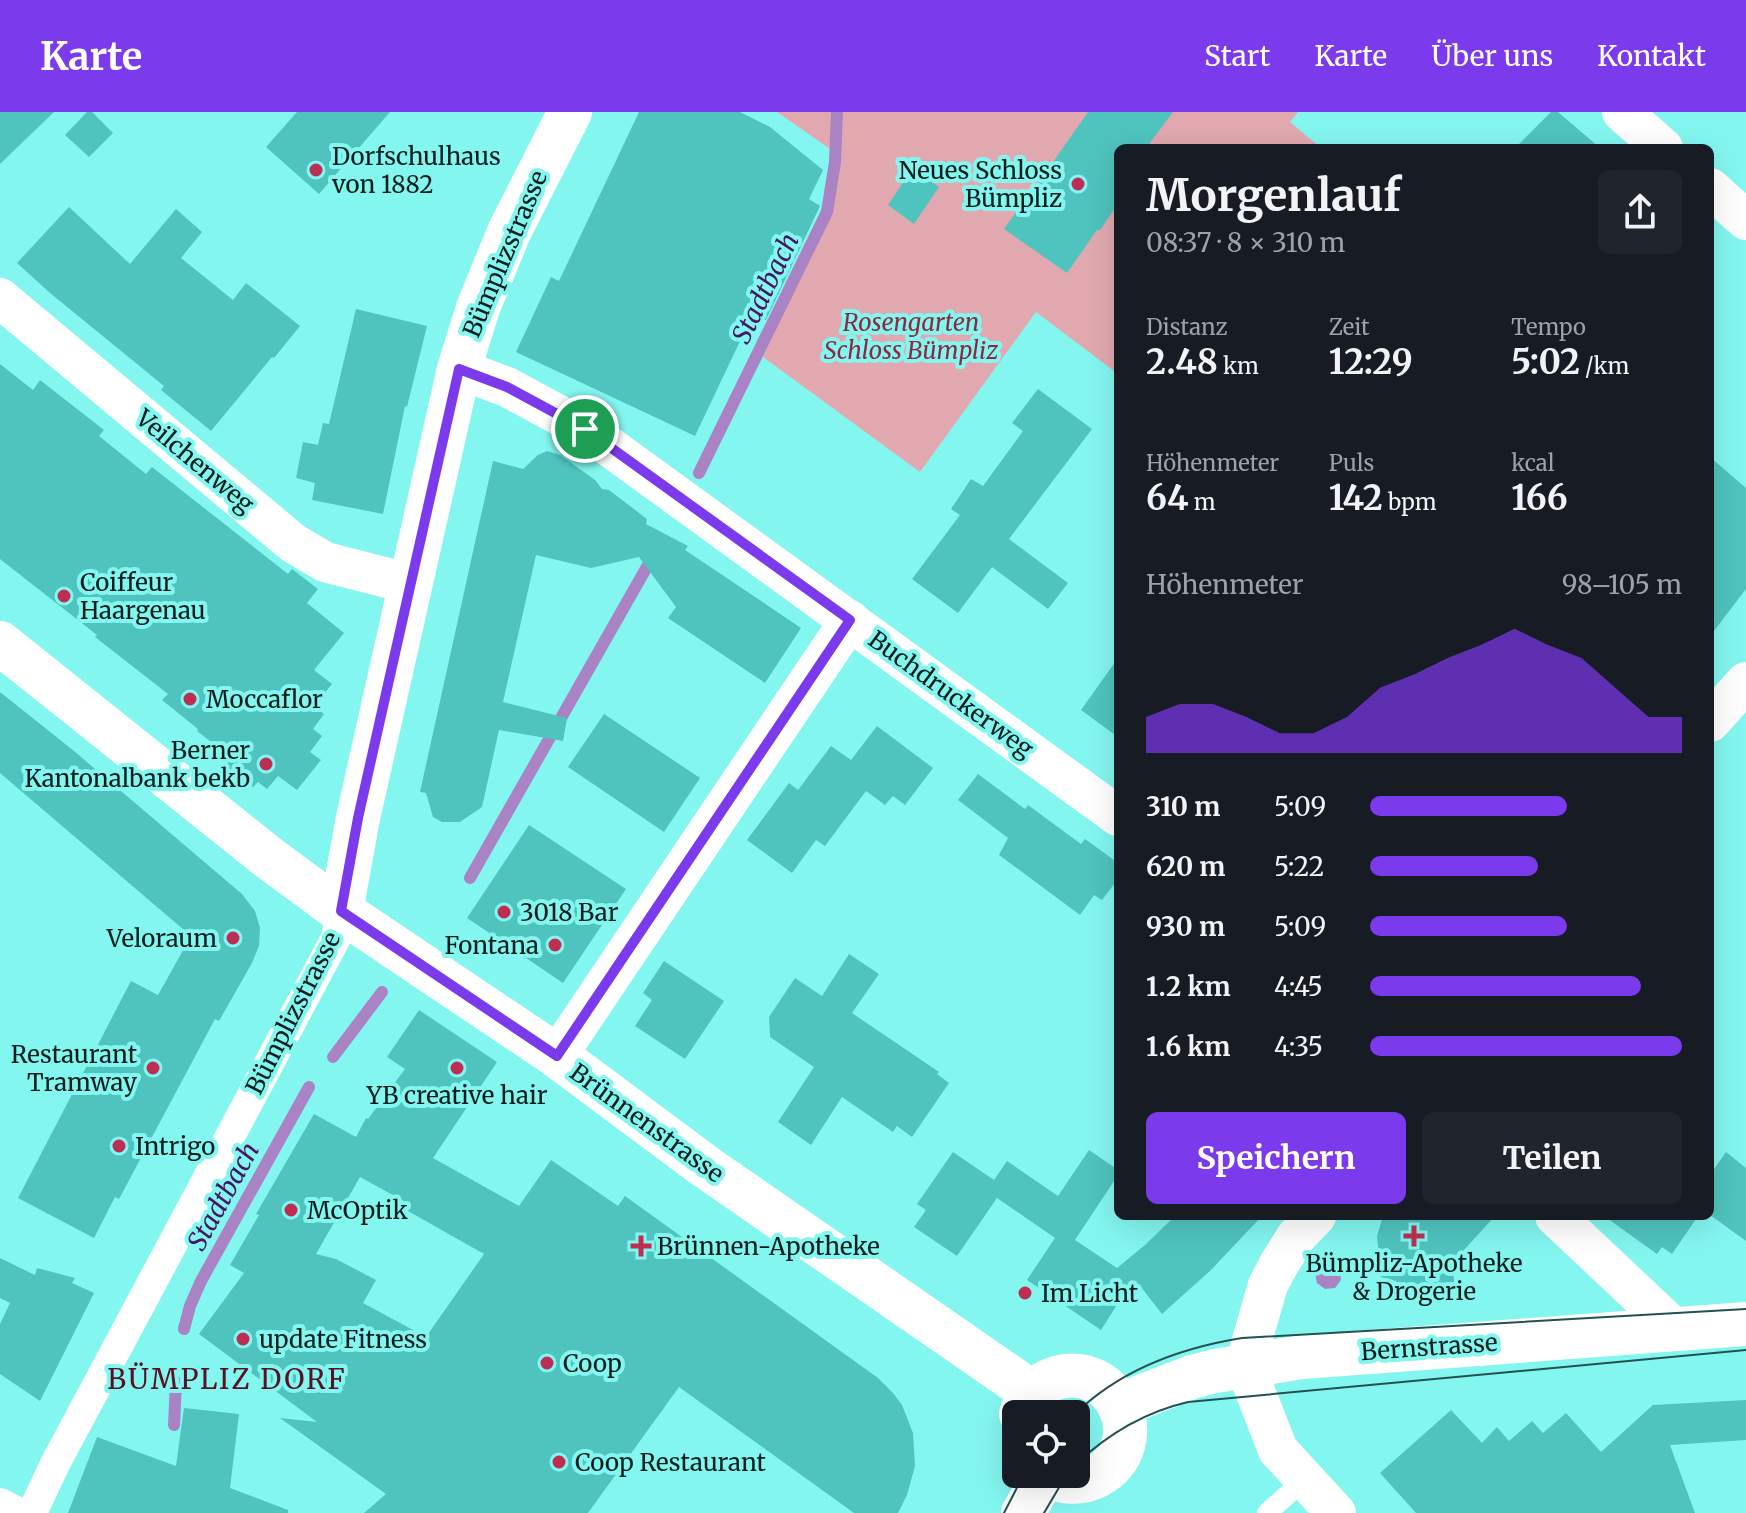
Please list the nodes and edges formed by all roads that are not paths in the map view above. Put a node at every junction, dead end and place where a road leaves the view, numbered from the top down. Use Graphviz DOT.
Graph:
graph roads {
  1 [pos="570,112"];
  2 [pos="1622,112"];
  3 [pos="1658,144"];
  4 [pos="1714,192"];
  5 [pos="1746,220"];
  6 [pos="0,298"];
  7 [pos="459,369"];
  8 [pos="411,584"];
  9 [pos="850,620"];
  10 [pos="0,643"];
  11 [pos="1746,682"];
  12 [pos="1714,718"];
  13 [pos="1114,813"];
  14 [pos="341,911"];
  15 [pos="557,1056"];
  16 [pos="1312,1220"];
  17 [pos="1559,1220"];
  18 [pos="1746,1324"];
  19 [pos="1675,1329"];
  20 [pos="1245,1365"];
  21 [pos="1023,1400"];
  22 [pos="1030,1400"];
  23 [pos="1120,1405"];
  24 [pos="1090,1479"];
  25 [pos="1305,1479"];
  26 [pos="1037,1488"];
  27 [pos="0,1503"];
  28 [pos="20,1513"];
  29 [pos="32,1513"];
  30 [pos="1023,1513"];
  31 [pos="1267,1513"];
  32 [pos="1336,1513"];
  1 -- 7 [label="street, Bümplizstrasse"];
  2 -- 3 [label="street"];
  4 -- 5 [label="street"];
  6 -- 8 [label="street, Veilchenweg"];
  7 -- 8 [label="street, Bümplizstrasse"];
  7 -- 9 [label="street, Buchdruckerweg"];
  8 -- 14 [label="street, Bümplizstrasse"];
  9 -- 13 [label="street, Buchdruckerweg"];
  9 -- 15 [label="street"];
  10 -- 14 [label="street, Brünnenstrasse"];
  11 -- 12 [label="street"];
  14 -- 15 [label="street, Brünnenstrasse"];
  14 -- 29 [label="street, Bümplizstrasse"];
  15 -- 21 [label="street, Brünnenstrasse"];
  16 -- 20 [label="street"];
  17 -- 19 [label="street"];
  18 -- 19 [label="street, Bernstrasse"];
  19 -- 20 [label="street, Bernstrasse"];
  20 -- 23 [label="street, Bernstrasse"];
  20 -- 25 [label="street"];
  22 -- 23 [label="street"];
  23 -- 24 [label="street"];
  25 -- 31 [label="lane"];
  25 -- 32 [label="street"];
  26 -- 30 [label="street"];
  27 -- 28 [label="street"];
}
